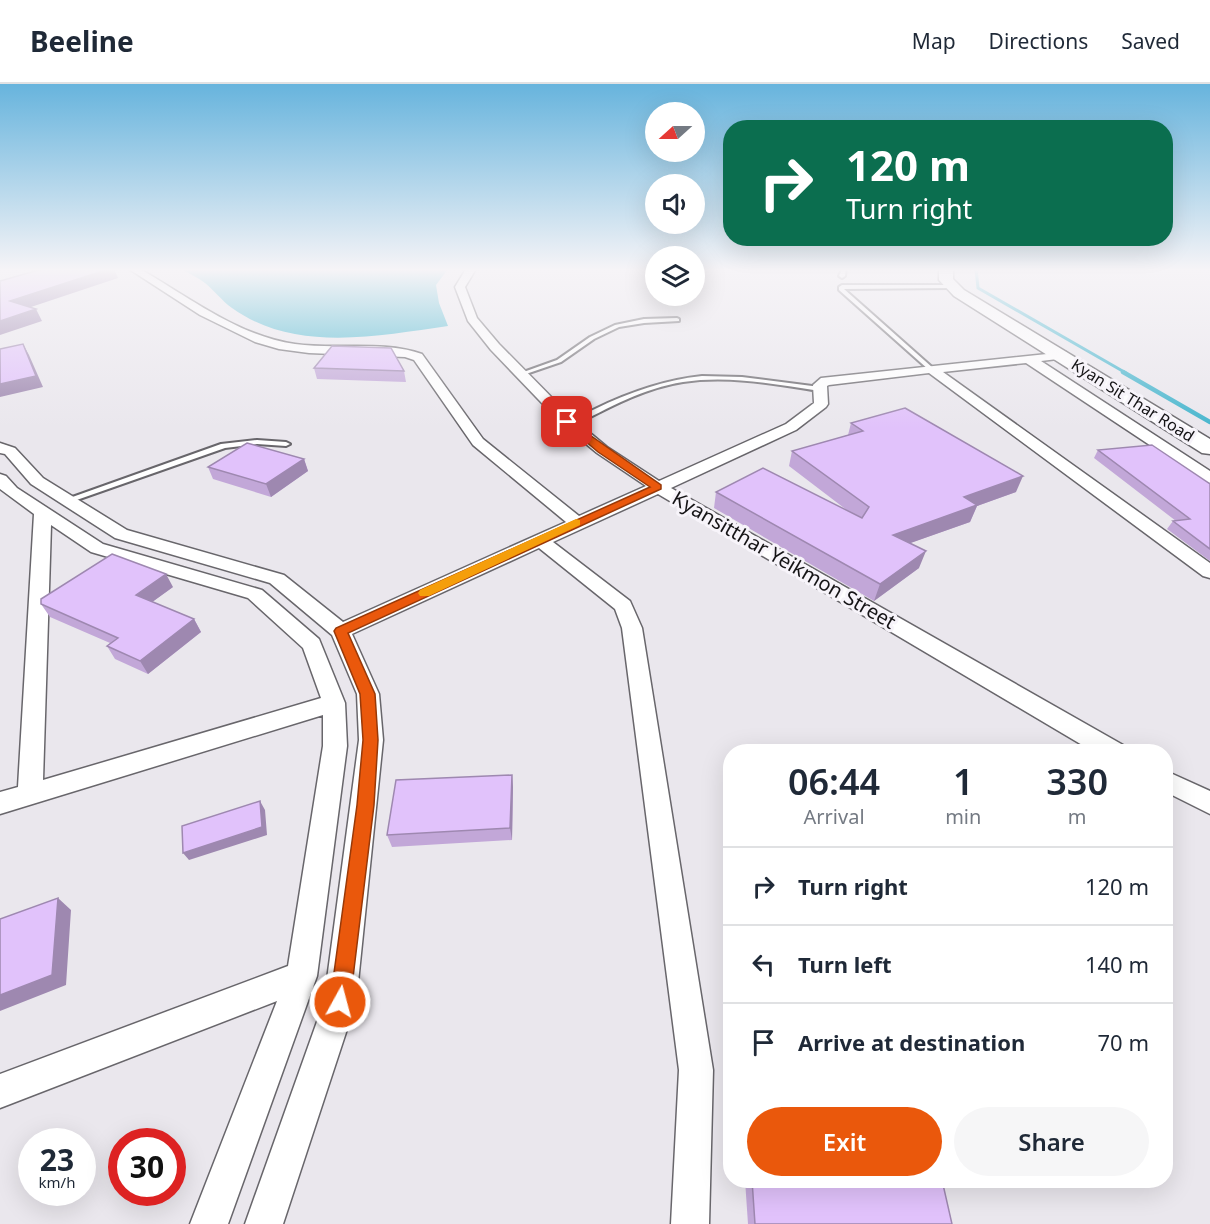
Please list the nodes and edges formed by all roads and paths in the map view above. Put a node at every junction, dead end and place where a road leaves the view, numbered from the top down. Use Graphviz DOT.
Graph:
graph roads {
  1 [pos="222,322"];
  2 [pos="474,322"];
  3 [pos="638,322"];
  4 [pos="879,322"];
  5 [pos="1014,322"];
  6 [pos="1062,355"];
  7 [pos="1029,359"];
  8 [pos="931,369"];
  9 [pos="521,374"];
  10 [pos="820,389"];
  11 [pos="570,424"];
  12 [pos="286,444"];
  13 [pos="0,448"];
  14 [pos="1210,448"];
  15 [pos="1210,478"];
  16 [pos="36,481"];
  17 [pos="658,487"];
  18 [pos="4,488"];
  19 [pos="68,500"];
  20 [pos="43,511"];
  21 [pos="577,523"];
  22 [pos="539,540"];
  23 [pos="1210,572"];
  24 [pos="341,631"];
  25 [pos="334,703"];
  26 [pos="1101,744"];
  27 [pos="1173,784"];
  28 [pos="30,794"];
  29 [pos="0,803"];
  30 [pos="1210,803"];
  31 [pos="302,976"];
  32 [pos="0,1091"];
  33 [pos="209,1224"];
  34 [pos="264,1224"];
  35 [pos="690,1224"];
  1 -- 21 [label="street"];
  2 -- 9 [label="street, Kyansitthar Yeikmon Street"];
  3 -- 9 [label="lane"];
  4 -- 8 [label="lane"];
  5 -- 6 [label="main road, Kyan Sit Thar Road"];
  6 -- 7 [label="street"];
  6 -- 14 [label="main road, Kyan Sit Thar Road"];
  7 -- 8 [label="street"];
  7 -- 15 [label="street"];
  8 -- 10 [label="street"];
  8 -- 23 [label="street"];
  9 -- 11 [label="street, Kyansitthar Yeikmon Street"];
  10 -- 11 [label="lane"];
  10 -- 17 [label="street"];
  11 -- 17 [label="street, Kyansitthar Yeikmon Street"];
  12 -- 19 [label="lane"];
  13 -- 16 [label="street"];
  16 -- 18 [label="street"];
  16 -- 19 [label="street"];
  17 -- 21 [label="street"];
  17 -- 26 [label="street, Kyansitthar Yeikmon Street"];
  18 -- 20 [label="street"];
  19 -- 24 [label="street"];
  20 -- 25 [label="street"];
  20 -- 28 [label="street"];
  21 -- 22 [label="street"];
  22 -- 24 [label="street"];
  22 -- 35 [label="street"];
  24 -- 34 [label="street"];
  25 -- 28 [label="street"];
  25 -- 31 [label="street"];
  27 -- 30 [label="street"];
  28 -- 29 [label="street"];
  31 -- 32 [label="street"];
  31 -- 33 [label="street"];
}
